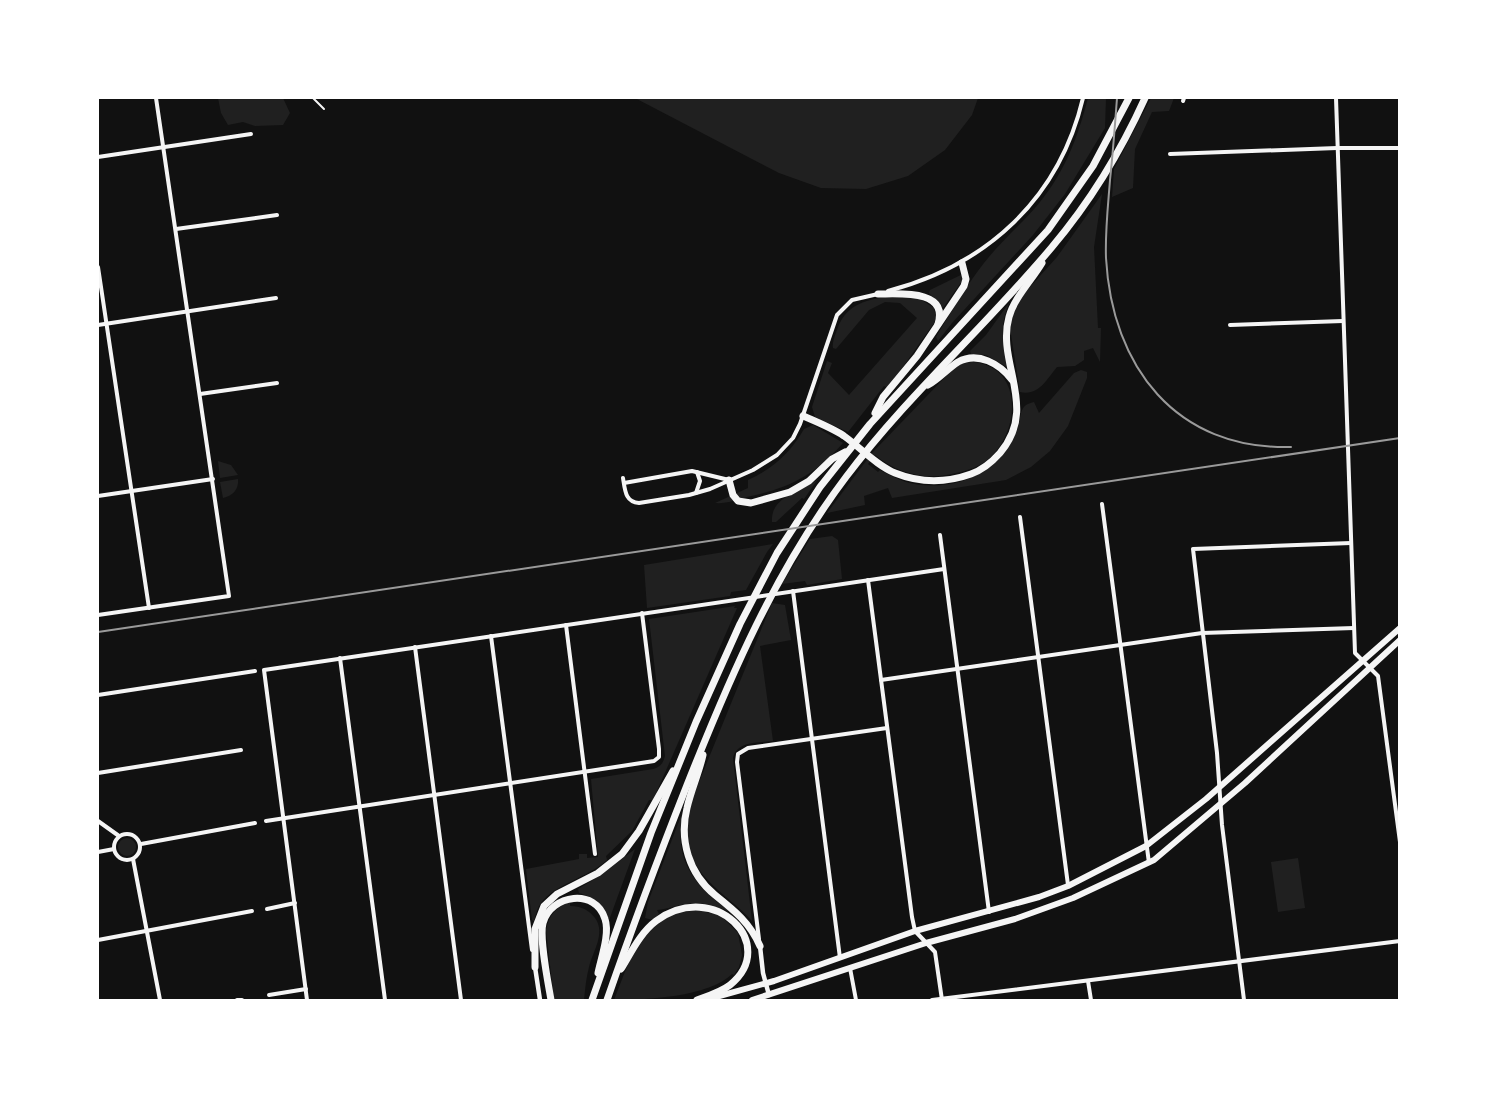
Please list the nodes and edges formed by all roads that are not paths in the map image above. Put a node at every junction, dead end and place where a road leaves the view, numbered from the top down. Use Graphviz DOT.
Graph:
graph roads {
  1 [pos="156,98"];
  2 [pos="313,98"];
  3 [pos="1083,98"];
  4 [pos="1129,98"];
  5 [pos="1145,98"];
  6 [pos="1336,98"];
  7 [pos="324,109"];
  8 [pos="251,134"];
  9 [pos="164,147"];
  10 [pos="1337,148"];
  11 [pos="1400,148"];
  12 [pos="1170,154"];
  13 [pos="98,157"];
  14 [pos="277,215"];
  15 [pos="176,230"];
  16 [pos="1053,246"];
  17 [pos="962,263"];
  18 [pos="98,267"];
  19 [pos="878,294"];
  20 [pos="276,298"];
  21 [pos="188,312"];
  22 [pos="1343,321"];
  23 [pos="106,324"];
  24 [pos="98,325"];
  25 [pos="938,326"];
  26 [pos="1230,326"];
  27 [pos="1014,382"];
  28 [pos="277,383"];
  29 [pos="921,390"];
  30 [pos="200,394"];
  31 [pos="803,416"];
  32 [pos="870,424"];
  33 [pos="850,449"];
  34 [pos="697,471"];
  35 [pos="213,479"];
  36 [pos="729,480"];
  37 [pos="131,491"];
  38 [pos="695,494"];
  39 [pos="98,496"];
  40 [pos="1102,504"];
  41 [pos="1020,517"];
  42 [pos="940,535"];
  43 [pos="1351,543"];
  44 [pos="944,568"];
  45 [pos="868,580"];
  46 [pos="793,591"];
  47 [pos="149,608"];
  48 [pos="642,614"];
  49 [pos="98,615"];
  50 [pos="566,625"];
  51 [pos="1354,628"];
  52 [pos="1400,628"];
  53 [pos="1202,633"];
  54 [pos="491,636"];
  55 [pos="1400,640"];
  56 [pos="1120,644"];
  57 [pos="415,647"];
  58 [pos="1038,656"];
  59 [pos="340,658"];
  60 [pos="1363,661"];
  61 [pos="1370,667"];
  62 [pos="956,669"];
  63 [pos="255,671"];
  64 [pos="881,680"];
  65 [pos="98,695"];
  66 [pos="887,728"];
  67 [pos="709,731"];
  68 [pos="812,739"];
  69 [pos="687,746"];
  70 [pos="241,750"];
  71 [pos="585,773"];
  72 [pos="98,774"];
  73 [pos="510,784"];
  74 [pos="1220,787"];
  75 [pos="434,796"];
  76 [pos="1220,805"];
  77 [pos="359,807"];
  78 [pos="284,818"];
  79 [pos="98,821"];
  80 [pos="266,821"];
  81 [pos="255,823"];
  82 [pos="118,836"];
  83 [pos="1400,842"];
  84 [pos="141,844"];
  85 [pos="1146,846"];
  86 [pos="114,849"];
  87 [pos="98,852"];
  88 [pos="595,854"];
  89 [pos="133,859"];
  90 [pos="1149,863"];
  91 [pos="1068,886"];
  92 [pos="295,903"];
  93 [pos="267,909"];
  94 [pos="252,911"];
  95 [pos="988,912"];
  96 [pos="147,931"];
  97 [pos="915,931"];
  98 [pos="98,940"];
  99 [pos="1400,941"];
  100 [pos="926,943"];
  101 [pos="760,946"];
  102 [pos="840,958"];
  103 [pos="1239,961"];
  104 [pos="535,967"];
  105 [pos="850,968"];
  106 [pos="1088,981"];
  107 [pos="614,982"];
  108 [pos="766,983"];
  109 [pos="306,989"];
  110 [pos="269,995"];
  111 [pos="593,998"];
  112 [pos="770,998"];
  113 [pos="160,1000"];
  114 [pos="307,1000"];
  115 [pos="385,1000"];
  116 [pos="461,1000"];
  117 [pos="540,1000"];
  118 [pos="551,1000"];
  119 [pos="608,1000"];
  120 [pos="697,1000"];
  121 [pos="703,1000"];
  122 [pos="752,1000"];
  123 [pos="856,1000"];
  124 [pos="932,1000"];
  125 [pos="942,1000"];
  126 [pos="1090,1000"];
  127 [pos="1244,1000"];
  1 -- 9 [label="street"];
  2 -- 7 [label="lane"];
  3 -- 17 [label="street"];
  4 -- 32 [label="highway"];
  5 -- 16 [label="highway"];
  6 -- 10 [label="street"];
  8 -- 9 [label="street"];
  9 -- 13 [label="street"];
  9 -- 15 [label="street"];
  10 -- 11 [label="street"];
  10 -- 12 [label="street"];
  10 -- 22 [label="street"];
  14 -- 15 [label="street"];
  15 -- 21 [label="street"];
  16 -- 27 [label="highway"];
  16 -- 29 [label="highway"];
  17 -- 19 [label="street"];
  17 -- 25 [label="highway"];
  18 -- 23 [label="street"];
  19 -- 25 [label="highway"];
  19 -- 31 [label="street"];
  20 -- 21 [label="street"];
  21 -- 23 [label="street"];
  21 -- 30 [label="street"];
  22 -- 26 [label="street"];
  22 -- 43 [label="street"];
  23 -- 24 [label="street"];
  23 -- 37 [label="street"];
  25 -- 32 [label="highway"];
  27 -- 29 [label="highway"];
  27 -- 31 [label="highway"];
  28 -- 30 [label="street"];
  29 -- 67 [label="highway"];
  30 -- 35 [label="street"];
  31 -- 36 [label="street"];
  32 -- 33 [label="highway"];
  33 -- 36 [label="highway"];
  33 -- 69 [label="highway"];
  34 -- 36 [label="street"];
  34 -- 38 [label="street"];
  34 -- 38 [label="street"];
  35 -- 37 [label="street"];
  35 -- 47 [label="street"];
  36 -- 38 [label="street"];
  37 -- 39 [label="street"];
  37 -- 47 [label="street"];
  40 -- 56 [label="street"];
  41 -- 58 [label="street"];
  42 -- 44 [label="street"];
  43 -- 51 [label="street"];
  43 -- 53 [label="street"];
  44 -- 45 [label="street"];
  44 -- 62 [label="street"];
  45 -- 46 [label="street"];
  45 -- 64 [label="street"];
  46 -- 48 [label="street"];
  46 -- 68 [label="street"];
  47 -- 49 [label="street"];
  48 -- 50 [label="street"];
  48 -- 71 [label="street"];
  50 -- 54 [label="street"];
  50 -- 71 [label="street"];
  51 -- 53 [label="street"];
  51 -- 60 [label="street"];
  52 -- 60 [label="main road"];
  53 -- 56 [label="street"];
  53 -- 74 [label="street"];
  54 -- 57 [label="street"];
  54 -- 73 [label="street"];
  55 -- 61 [label="main road"];
  56 -- 58 [label="street"];
  56 -- 85 [label="street"];
  57 -- 59 [label="street"];
  57 -- 75 [label="street"];
  58 -- 62 [label="street"];
  58 -- 91 [label="street"];
  59 -- 77 [label="street"];
  59 -- 78 [label="street"];
  60 -- 61 [label="street"];
  60 -- 74 [label="main road"];
  61 -- 76 [label="main road"];
  61 -- 83 [label="street"];
  62 -- 64 [label="street"];
  62 -- 95 [label="street"];
  63 -- 65 [label="street"];
  64 -- 66 [label="street"];
  66 -- 68 [label="street"];
  66 -- 97 [label="street"];
  67 -- 101 [label="highway"];
  67 -- 107 [label="highway"];
  68 -- 101 [label="street"];
  68 -- 102 [label="street"];
  69 -- 104 [label="highway"];
  69 -- 111 [label="highway"];
  70 -- 72 [label="street"];
  71 -- 73 [label="street"];
  71 -- 88 [label="street"];
  73 -- 75 [label="street"];
  73 -- 104 [label="street"];
  74 -- 76 [label="street"];
  74 -- 85 [label="main road"];
  75 -- 77 [label="street"];
  75 -- 116 [label="street"];
  76 -- 90 [label="main road"];
  76 -- 103 [label="street"];
  77 -- 78 [label="street"];
  77 -- 115 [label="street"];
  78 -- 80 [label="street"];
  78 -- 92 [label="street"];
  79 -- 82 [label="street"];
  81 -- 84 [label="street"];
  82 -- 84 [label="street"];
  82 -- 86 [label="street"];
  84 -- 89 [label="street"];
  85 -- 90 [label="street"];
  85 -- 91 [label="main road"];
  86 -- 87 [label="street"];
  86 -- 89 [label="street"];
  89 -- 96 [label="street"];
  90 -- 100 [label="main road"];
  91 -- 95 [label="main road"];
  92 -- 93 [label="street"];
  92 -- 109 [label="street"];
  94 -- 96 [label="street"];
  95 -- 97 [label="main road"];
  96 -- 98 [label="street"];
  96 -- 113 [label="street"];
  97 -- 100 [label="street"];
  97 -- 102 [label="main road"];
  99 -- 103 [label="street"];
  100 -- 105 [label="main road"];
  100 -- 125 [label="street"];
  101 -- 108 [label="street"];
  102 -- 108 [label="main road"];
  103 -- 106 [label="street"];
  103 -- 127 [label="street"];
  104 -- 117 [label="street"];
  105 -- 112 [label="main road"];
  105 -- 123 [label="street"];
  106 -- 125 [label="street"];
  106 -- 126 [label="street"];
  107 -- 119 [label="highway"];
  107 -- 120 [label="highway"];
  108 -- 112 [label="street"];
  108 -- 121 [label="main road"];
  109 -- 110 [label="street"];
  109 -- 114 [label="street"];
  111 -- 118 [label="highway"];
  112 -- 122 [label="main road"];
  124 -- 125 [label="street"];
}
